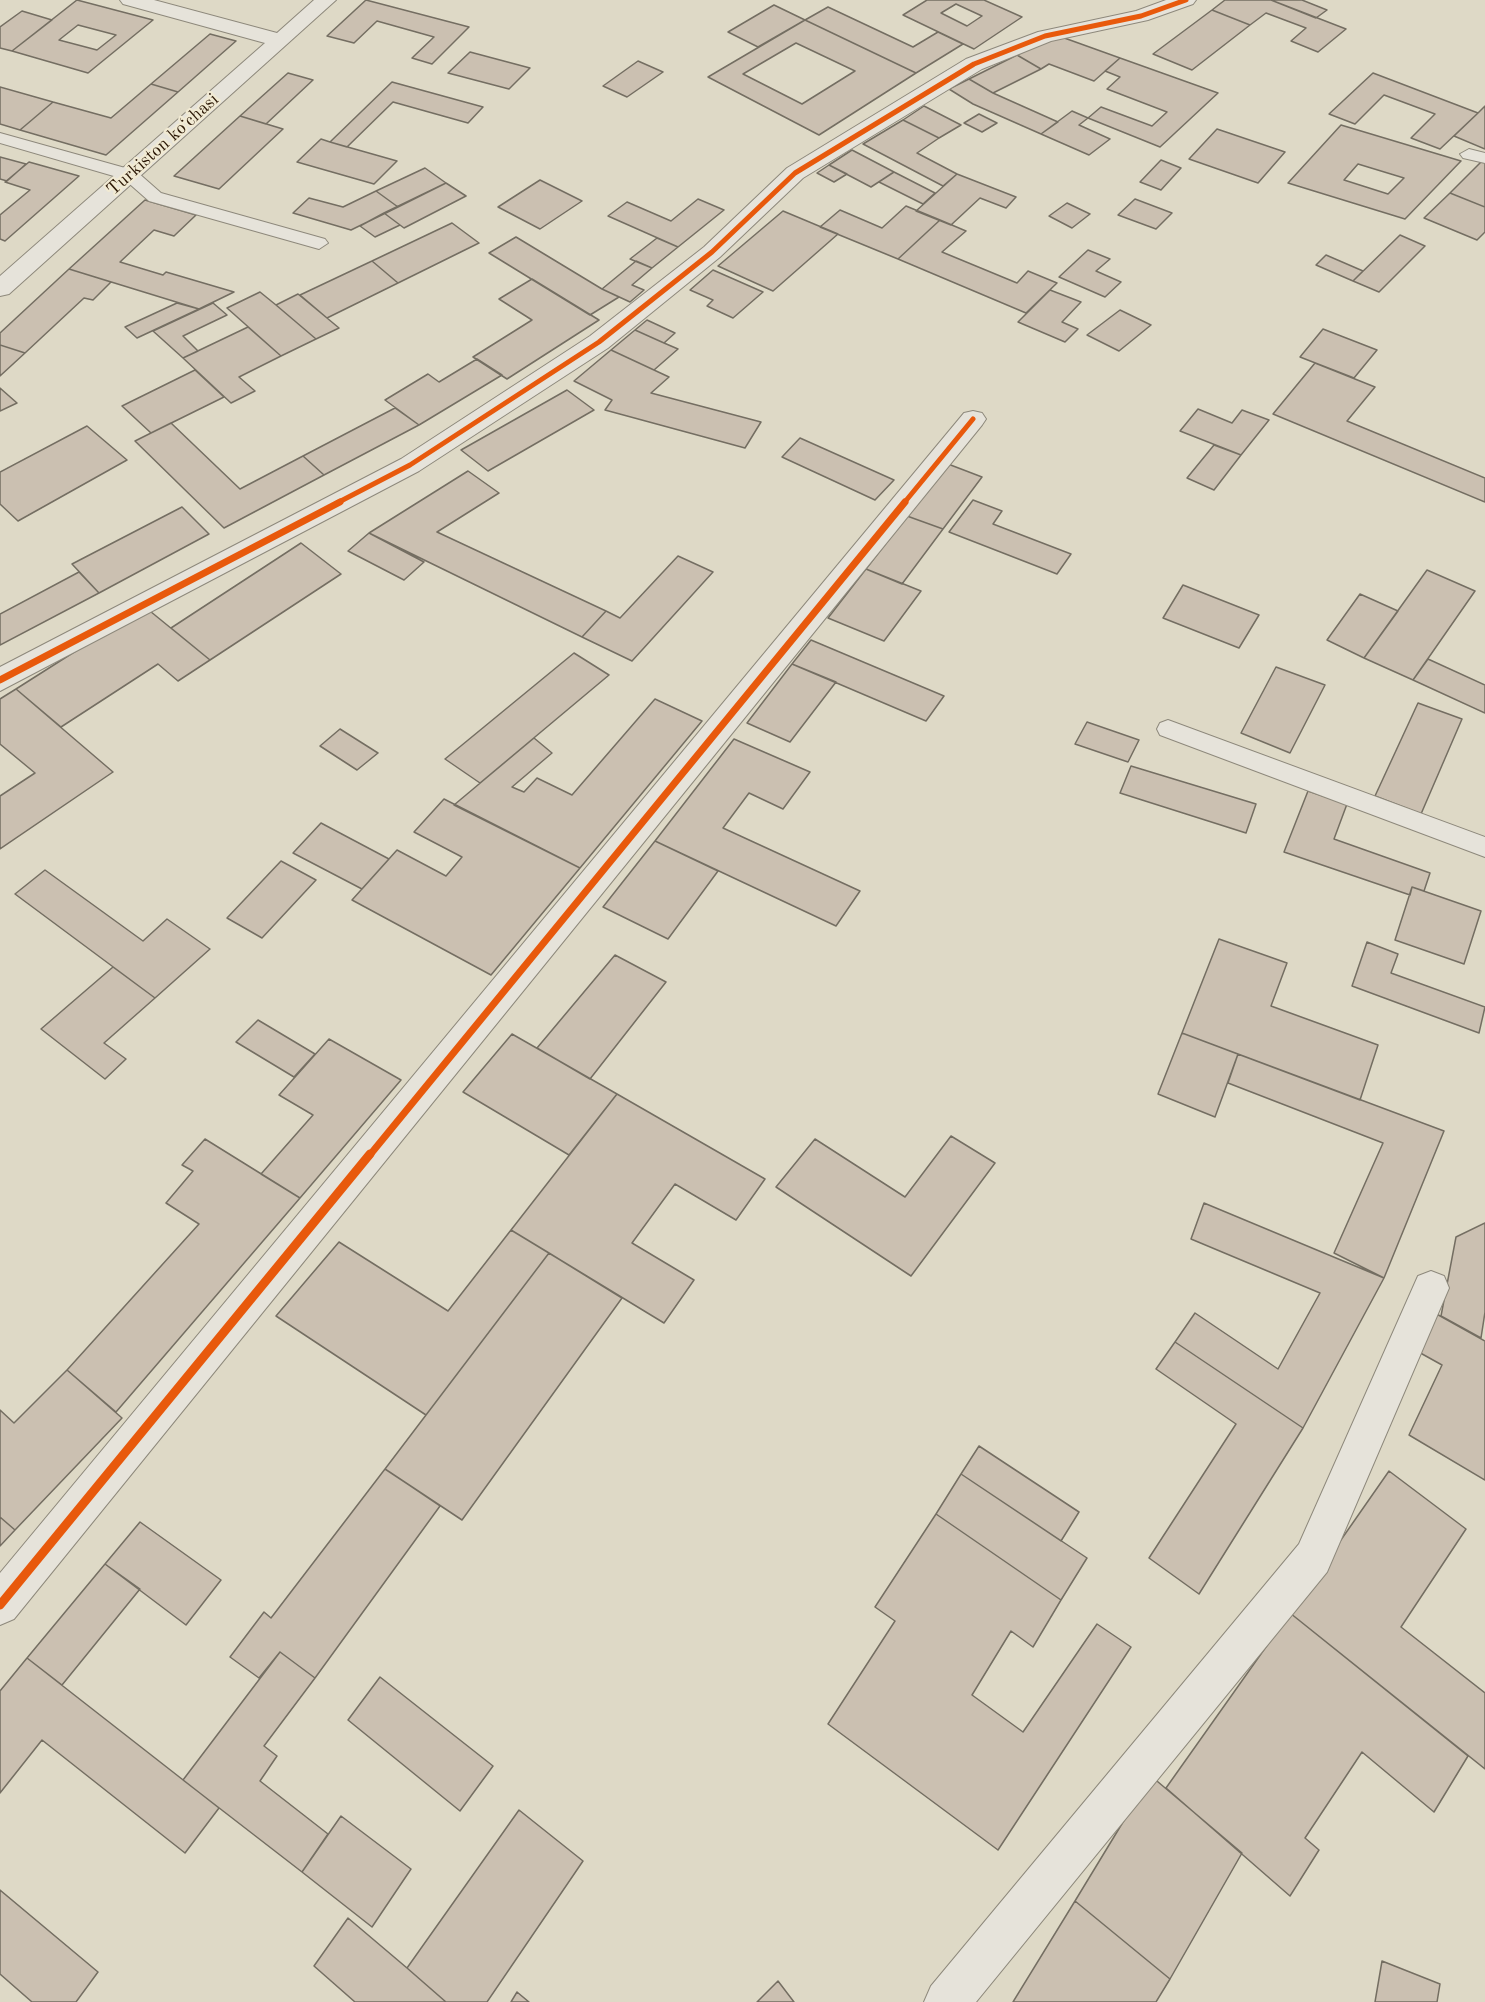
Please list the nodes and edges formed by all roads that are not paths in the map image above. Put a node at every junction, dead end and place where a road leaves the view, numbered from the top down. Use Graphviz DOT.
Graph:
graph roads {
  1 [pos="130,0"];
  2 [pos="326,0"];
  3 [pos="1186,0"];
  4 [pos="280,40"];
  5 [pos="0,138"];
  6 [pos="130,175"];
  7 [pos="320,243"];
  8 [pos="0,289"];
  9 [pos="973,419"];
  10 [pos="0,680"];
  11 [pos="1168,729"];
  12 [pos="1485,847"];
  13 [pos="1431,1288"];
  14 [pos="0,1605"];
  15 [pos="947,2002"];
  1 -- 4 [label="street"];
  2 -- 4 [label="street, Turkiston koʻchasi"];
  3 -- 10 [label="street"];
  4 -- 6 [label="street, Turkiston koʻchasi"];
  5 -- 6 [label="lane"];
  6 -- 7 [label="lane"];
  6 -- 8 [label="street, Turkiston koʻchasi"];
  9 -- 14 [label="street"];
  11 -- 12 [label="lane"];
  13 -- 15 [label="street"];
}
